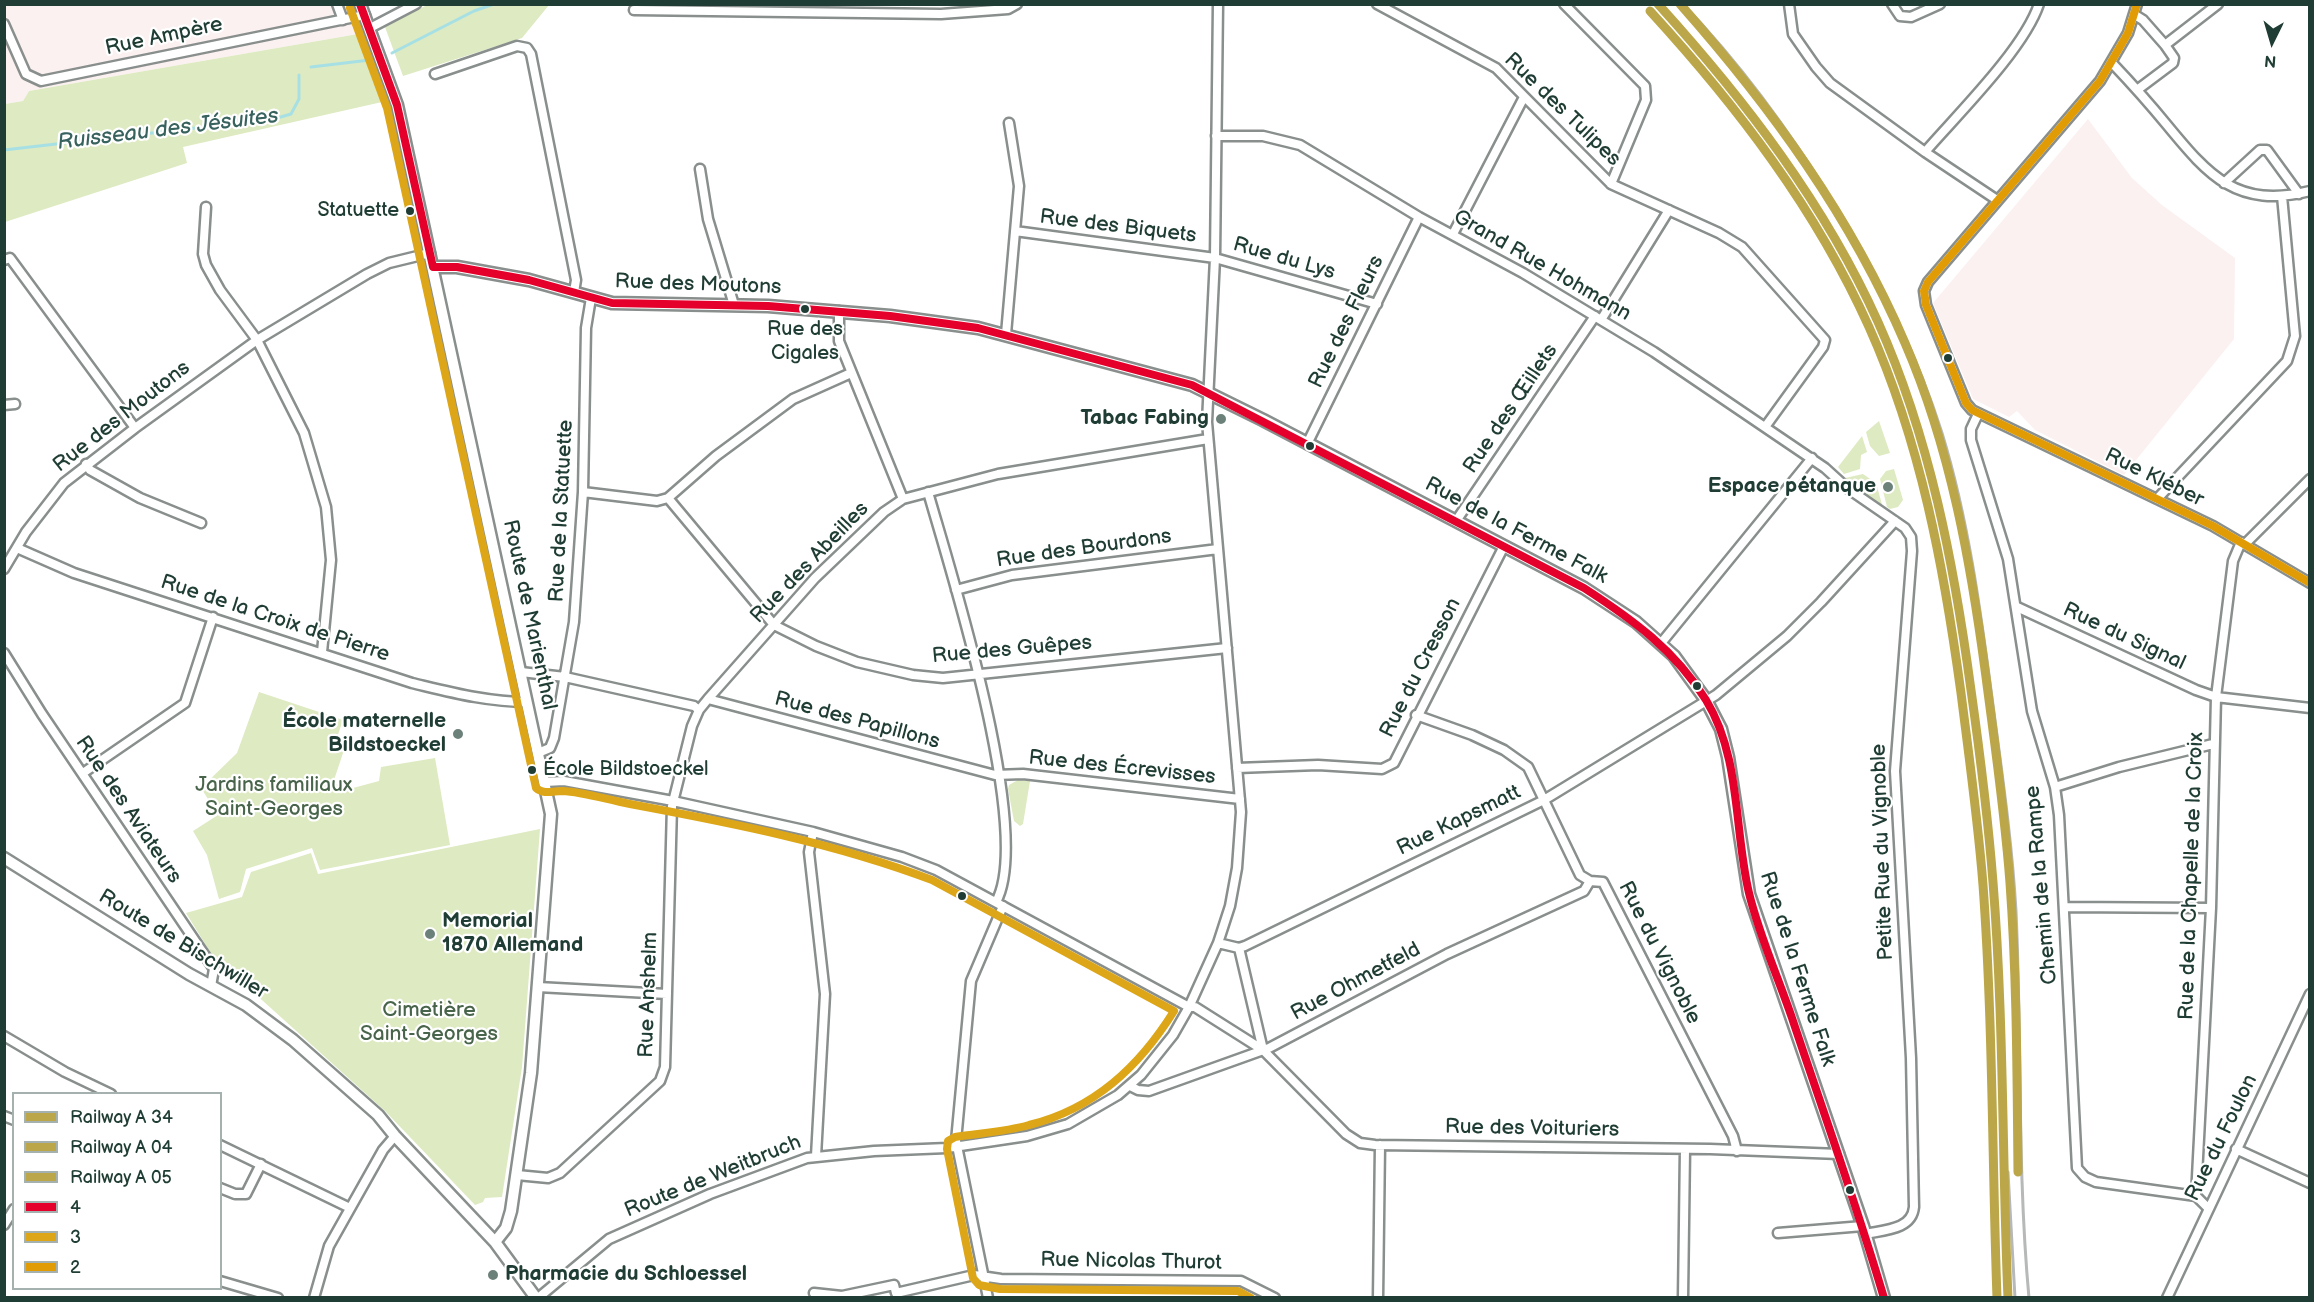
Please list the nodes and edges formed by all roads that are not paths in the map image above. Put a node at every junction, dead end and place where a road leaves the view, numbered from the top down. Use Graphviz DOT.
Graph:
graph roads {
  1 [pos="337,4"];
  2 [pos="416,4"];
  3 [pos="1017,4"];
  4 [pos="1218,4"];
  5 [pos="1377,4"];
  6 [pos="1564,4"];
  7 [pos="1790,4"];
  8 [pos="1892,4"];
  9 [pos="1940,4"];
  10 [pos="2039,4"];
  11 [pos="2137,4"];
  12 [pos="2218,4"];
  13 [pos="363,10"];
  14 [pos="634,10"];
  15 [pos="2135,15"];
  16 [pos="343,20"];
  17 [pos="4,24"];
  18 [pos="370,28"];
  19 [pos="2165,45"];
  20 [pos="2112,63"];
  21 [pos="435,74"];
  22 [pos="2138,90"];
  23 [pos="1524,97"];
  24 [pos="1009,123"];
  25 [pos="1216,135"];
  26 [pos="1925,152"];
  27 [pos="700,168"];
  28 [pos="2224,183"];
  29 [pos="1611,184"];
  30 [pos="2310,191"];
  31 [pos="2299,194"];
  32 [pos="2282,195"];
  33 [pos="1997,200"];
  34 [pos="206,207"];
  35 [pos="1669,210"];
  36 [pos="1419,217"];
  37 [pos="1015,231"];
  38 [pos="1453,234"];
  39 [pos="430,252"];
  40 [pos="1215,258"];
  41 [pos="4,260"];
  42 [pos="433,267"];
  43 [pos="574,292"];
  44 [pos="591,298"];
  45 [pos="734,304"];
  46 [pos="1377,304"];
  47 [pos="839,311"];
  48 [pos="1598,318"];
  49 [pos="1006,334"];
  50 [pos="257,340"];
  51 [pos="852,373"];
  52 [pos="1208,392"];
  53 [pos="15,404"];
  54 [pos="4,405"];
  55 [pos="1978,414"];
  56 [pos="1765,427"];
  57 [pos="135,428"];
  58 [pos="1208,440"];
  59 [pos="1307,444"];
  60 [pos="1812,458"];
  61 [pos="86,464"];
  62 [pos="1831,474"];
  63 [pos="2310,479"];
  64 [pos="583,492"];
  65 [pos="928,492"];
  66 [pos="668,498"];
  67 [pos="903,499"];
  68 [pos="2157,499"];
  69 [pos="1456,521"];
  70 [pos="1895,521"];
  71 [pos="201,523"];
  72 [pos="2243,543"];
  73 [pos="1503,546"];
  74 [pos="17,548"];
  75 [pos="1218,549"];
  76 [pos="4,569"];
  77 [pos="2310,583"];
  78 [pos="956,590"];
  79 [pos="2017,607"];
  80 [pos="213,617"];
  81 [pos="774,625"];
  82 [pos="1662,642"];
  83 [pos="1227,648"];
  84 [pos="322,652"];
  85 [pos="4,653"];
  86 [pos="521,672"];
  87 [pos="978,675"];
  88 [pos="565,677"];
  89 [pos="2216,698"];
  90 [pos="708,699"];
  91 [pos="1706,700"];
  92 [pos="527,702"];
  93 [pos="2310,708"];
  94 [pos="699,710"];
  95 [pos="1416,715"];
  96 [pos="2213,744"];
  97 [pos="538,753"];
  98 [pos="1238,768"];
  99 [pos="83,773"];
  100 [pos="999,774"];
  101 [pos="545,782"];
  102 [pos="2055,787"];
  103 [pos="1240,799"];
  104 [pos="1544,800"];
  105 [pos="673,801"];
  106 [pos="813,832"];
  107 [pos="4,858"];
  108 [pos="1590,881"];
  109 [pos="1000,904"];
  110 [pos="2065,907"];
  111 [pos="2211,908"];
  112 [pos="1218,943"];
  113 [pos="1239,948"];
  114 [pos="211,986"];
  115 [pos="538,987"];
  116 [pos="667,994"];
  117 [pos="2310,994"];
  118 [pos="1189,1007"];
  119 [pos="4,1036"];
  120 [pos="1263,1050"];
  121 [pos="93,1085"];
  122 [pos="1130,1086"];
  123 [pos="88,1092"];
  124 [pos="107,1092"];
  125 [pos="395,1137"];
  126 [pos="1380,1145"];
  127 [pos="222,1146"];
  128 [pos="957,1147"];
  129 [pos="1686,1149"];
  130 [pos="2236,1149"];
  131 [pos="1737,1151"];
  132 [pos="1839,1154"];
  133 [pos="816,1156"];
  134 [pos="261,1164"];
  135 [pos="517,1175"];
  136 [pos="2310,1183"];
  137 [pos="222,1189"];
  138 [pos="2196,1196"];
  139 [pos="350,1208"];
  140 [pos="2208,1208"];
  141 [pos="1864,1230"];
  142 [pos="1778,1233"];
  143 [pos="495,1242"];
  144 [pos="983,1275"];
  145 [pos="222,1282"];
  146 [pos="814,1293"];
  147 [pos="278,1298"];
  148 [pos="314,1298"];
  149 [pos="537,1298"];
  150 [pos="988,1298"];
  151 [pos="1275,1298"];
  152 [pos="1378,1298"];
  153 [pos="1683,1298"];
  154 [pos="1884,1298"];
  155 [pos="2167,1298"];
  1 -- 16 [label="street"];
  2 -- 18 [label="street"];
  3 -- 14 [label="street"];
  4 -- 25 [label="street, Route de Weitbruch"];
  5 -- 23 [label="street, Rue des Tulipes"];
  6 -- 29 [label="street"];
  7 -- 26 [label="street"];
  8 -- 9 [label="street"];
  10 -- 26 [label="street"];
  11 -- 15 [label="street"];
  12 -- 19 [label="street"];
  13 -- 16 [label="street, Rue Ampère"];
  13 -- 18 [label="street, Route de Marienthal"];
  15 -- 19 [label="street"];
  15 -- 20 [label="street"];
  16 -- 17 [label="street, Rue Ampère"];
  18 -- 39 [label="street, Route de Marienthal"];
  19 -- 22 [label="street"];
  20 -- 22 [label="street"];
  20 -- 33 [label="street"];
  21 -- 43 [label="street"];
  22 -- 28 [label="street"];
  23 -- 29 [label="street, Rue des Tulipes"];
  23 -- 38 [label="street"];
  24 -- 37 [label="street"];
  25 -- 36 [label="street, Grand Rue Hohmann"];
  25 -- 40 [label="street, Route de Weitbruch"];
  26 -- 33 [label="street"];
  27 -- 45 [label="street"];
  28 -- 31 [label="street"];
  28 -- 32 [label="street"];
  29 -- 35 [label="street, Rue des Tulipes"];
  30 -- 31 [label="street"];
  31 -- 32 [label="street"];
  32 -- 68 [label="street"];
  33 -- 55 [label="street"];
  34 -- 50 [label="street"];
  35 -- 48 [label="street, Rue des Œillets"];
  35 -- 56 [label="street, Rue des Tulipes"];
  36 -- 38 [label="street, Grand Rue Hohmann"];
  36 -- 46 [label="street, Rue des Fleurs"];
  37 -- 40 [label="street, Rue des Biquets"];
  37 -- 49 [label="street"];
  38 -- 48 [label="street, Grand Rue Hohmann"];
  39 -- 42 [label="street, Route de Marienthal"];
  39 -- 50 [label="street, Rue des Moutons"];
  40 -- 46 [label="street, Rue du Lys"];
  40 -- 52 [label="street, Route de Weitbruch"];
  41 -- 57 [label="street"];
  42 -- 43 [label="street, Rue des Moutons"];
  42 -- 86 [label="street, Route de Marienthal"];
  43 -- 44 [label="street, Rue des Moutons"];
  44 -- 45 [label="street, Rue des Moutons"];
  44 -- 64 [label="street, Rue de la Statuette"];
  45 -- 47 [label="street, Rue des Moutons"];
  46 -- 59 [label="street, Rue des Fleurs"];
  47 -- 49 [label="street, Rue des Moutons"];
  47 -- 51 [label="street"];
  48 -- 56 [label="street, Grand Rue Hohmann"];
  48 -- 69 [label="street, Rue des Œillets"];
  49 -- 52 [label="street, Rue des Moutons"];
  50 -- 57 [label="street, Rue des Moutons"];
  50 -- 84 [label="street"];
  51 -- 66 [label="street"];
  51 -- 67 [label="street"];
  52 -- 58 [label="street, Route de Weitbruch"];
  52 -- 59 [label="street, Rue de la Ferme Falk"];
  53 -- 54 [label="street"];
  55 -- 68 [label="street, Rue Kléber"];
  55 -- 79 [label="street, Chemin de la Rampe"];
  56 -- 60 [label="street, Grand Rue Hohmann"];
  57 -- 61 [label="street, Rue des Moutons"];
  58 -- 65 [label="street, Rue des Abeilles"];
  58 -- 75 [label="street, Route de Weitbruch"];
  59 -- 69 [label="street, Rue de la Ferme Falk"];
  60 -- 62 [label="street, Grand Rue Hohmann"];
  60 -- 82 [label="street"];
  61 -- 71 [label="street"];
  61 -- 74 [label="street, Rue des Moutons"];
  62 -- 70 [label="street, Petite Rue du Vignoble"];
  63 -- 72 [label="street"];
  64 -- 66 [label="street"];
  64 -- 88 [label="street, Rue de la Statuette"];
  65 -- 67 [label="street, Rue des Abeilles"];
  65 -- 78 [label="street"];
  66 -- 81 [label="street"];
  67 -- 81 [label="street, Rue des Abeilles"];
  68 -- 72 [label="street, Rue Kléber"];
  69 -- 73 [label="street, Rue de la Ferme Falk"];
  70 -- 91 [label="street, Rue Kapsmatt"];
  70 -- 141 [label="street, Petite Rue du Vignoble"];
  72 -- 77 [label="street, Rue Kléber"];
  72 -- 89 [label="street, Rue de la Chapelle de la Croix"];
  73 -- 82 [label="street, Rue de la Ferme Falk"];
  73 -- 95 [label="street, Rue du Cresson"];
  74 -- 76 [label="street, Rue des Moutons"];
  74 -- 80 [label="street, Rue de la Croix de Pierre"];
  75 -- 78 [label="street, Rue des Bourdons"];
  75 -- 83 [label="street, Route de Weitbruch"];
  78 -- 87 [label="street"];
  79 -- 89 [label="street, Rue du Signal"];
  79 -- 102 [label="street, Chemin de la Rampe"];
  80 -- 84 [label="street, Rue de la Croix de Pierre"];
  80 -- 99 [label="street"];
  81 -- 87 [label="street, Rue des Guêpes"];
  81 -- 90 [label="street, Rue des Abeilles"];
  82 -- 91 [label="street, Rue de la Ferme Falk"];
  83 -- 87 [label="street, Rue des Guêpes"];
  83 -- 98 [label="street, Route de Weitbruch"];
  84 -- 92 [label="street, Rue de la Croix de Pierre"];
  85 -- 99 [label="street, Rue des Aviateurs"];
  86 -- 88 [label="street"];
  86 -- 92 [label="street, Route de Marienthal"];
  87 -- 100 [label="street"];
  88 -- 94 [label="street"];
  88 -- 97 [label="street, Rue de la Statuette"];
  89 -- 93 [label="street, Rue du Signal"];
  89 -- 96 [label="street, Rue de la Chapelle de la Croix"];
  90 -- 94 [label="street, Rue des Abeilles"];
  90 -- 100 [label="street, Rue des Papillons"];
  91 -- 104 [label="street, Rue Kapsmatt"];
  91 -- 132 [label="street, Rue de la Ferme Falk"];
  92 -- 97 [label="street, Route de Marienthal"];
  94 -- 105 [label="street, Rue des Abeilles"];
  95 -- 98 [label="street, Rue du Cresson"];
  95 -- 104 [label="street, Rue du Vignoble"];
  96 -- 102 [label="street"];
  96 -- 111 [label="street, Rue de la Chapelle de la Croix"];
  97 -- 101 [label="street, Route de Marienthal"];
  98 -- 103 [label="street, Route de Weitbruch"];
  99 -- 114 [label="street, Rue des Aviateurs"];
  100 -- 103 [label="street, Rue des Écrevisses"];
  100 -- 109 [label="street"];
  101 -- 105 [label="street, Rue des Voituriers"];
  101 -- 115 [label="street, Route de Marienthal"];
  102 -- 110 [label="street, Chemin de la Rampe"];
  103 -- 112 [label="street, Route de Weitbruch"];
  104 -- 108 [label="street, Rue du Vignoble"];
  104 -- 113 [label="street, Rue Kapsmatt"];
  105 -- 106 [label="street, Rue des Voituriers"];
  105 -- 116 [label="street, Rue Anshelm"];
  106 -- 109 [label="street, Rue des Voituriers"];
  106 -- 133 [label="street"];
  107 -- 114 [label="street, Route de Bischwiller"];
  108 -- 120 [label="street, Rue Ohmetfeld"];
  108 -- 131 [label="street, Rue du Vignoble"];
  109 -- 118 [label="street, Rue des Voituriers"];
  109 -- 128 [label="street"];
  110 -- 111 [label="street"];
  110 -- 138 [label="street, Chemin de la Rampe"];
  111 -- 138 [label="street, Rue de la Chapelle de la Croix"];
  112 -- 113 [label="street"];
  112 -- 118 [label="street, Route de Weitbruch"];
  113 -- 120 [label="street"];
  114 -- 125 [label="street, Route de Bischwiller"];
  115 -- 116 [label="street"];
  115 -- 135 [label="street, Route de Marienthal"];
  116 -- 135 [label="street, Rue Anshelm"];
  117 -- 130 [label="street, Rue du Foulon"];
  118 -- 120 [label="street, Rue des Voituriers"];
  118 -- 122 [label="street, Route de Weitbruch"];
  119 -- 121 [label="street"];
  120 -- 122 [label="street, Rue Ohmetfeld"];
  120 -- 126 [label="street, Rue des Voituriers"];
  121 -- 123 [label="street"];
  121 -- 124 [label="street"];
  122 -- 128 [label="street, Route de Weitbruch"];
  125 -- 139 [label="street"];
  125 -- 143 [label="street, Route de Bischwiller"];
  126 -- 129 [label="street, Rue des Voituriers"];
  126 -- 152 [label="street"];
  127 -- 134 [label="street"];
  128 -- 133 [label="street, Route de Weitbruch"];
  128 -- 144 [label="street"];
  129 -- 131 [label="street, Rue des Voituriers"];
  129 -- 153 [label="street"];
  130 -- 136 [label="street"];
  130 -- 140 [label="street, Rue du Foulon"];
  131 -- 132 [label="street, Rue des Voituriers"];
  132 -- 141 [label="street, Rue de la Ferme Falk"];
  133 -- 149 [label="street, Route de Weitbruch"];
  134 -- 137 [label="street"];
  134 -- 139 [label="street"];
  135 -- 143 [label="street, Route de Marienthal"];
  138 -- 140 [label="street"];
  139 -- 148 [label="street"];
  140 -- 155 [label="street, Rue du Foulon"];
  141 -- 142 [label="street"];
  141 -- 154 [label="street, Rue de la Ferme Falk"];
  143 -- 149 [label="street, Route de Bischwiller"];
  144 -- 146 [label="street, Rue Nicolas Thurot"];
  144 -- 150 [label="street"];
  144 -- 151 [label="street, Rue Nicolas Thurot"];
  145 -- 147 [label="street"];
}
